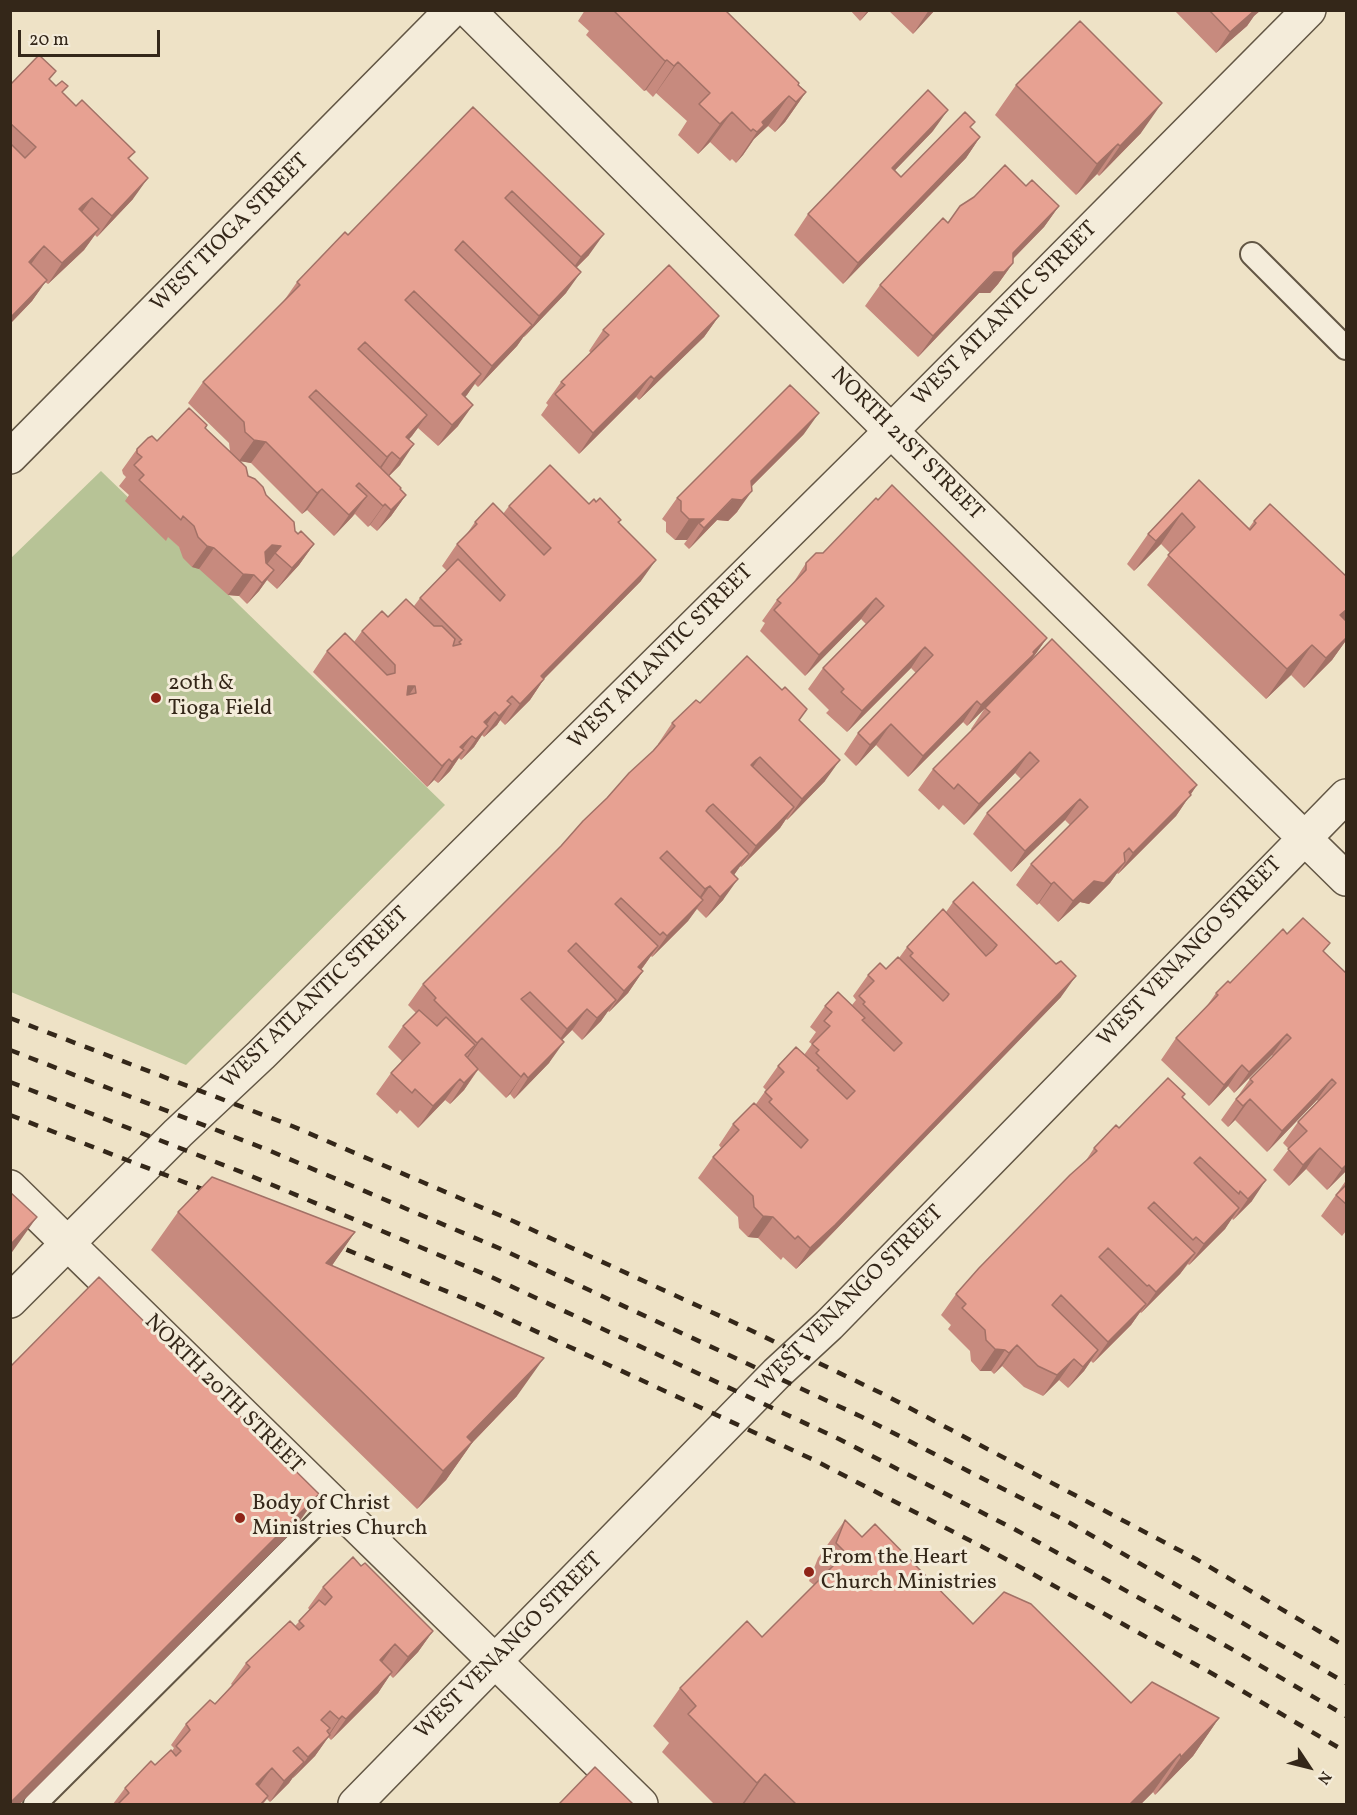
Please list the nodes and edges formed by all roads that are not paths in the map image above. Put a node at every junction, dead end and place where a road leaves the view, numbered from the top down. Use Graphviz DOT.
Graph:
graph roads {
  1 [pos="452,10"];
  2 [pos="468,10"];
  3 [pos="1309,10"];
  4 [pos="1252,254"];
  5 [pos="1347,348"];
  6 [pos="891,431"];
  7 [pos="10,457"];
  8 [pos="1347,796"];
  9 [pos="1304,838"];
  10 [pos="1347,879"];
  11 [pos="10,1187"];
  12 [pos="68,1242"];
  13 [pos="10,1301"];
  14 [pos="335,1505"];
  15 [pos="494,1662"];
  16 [pos="35,1804"];
  17 [pos="355,1804"];
  18 [pos="641,1804"];
  1 -- 7 [label="street, WEST TIOGA STREET"];
  2 -- 6 [label="street, NORTH 21ST STREET"];
  3 -- 6 [label="street, WEST ATLANTIC STREET"];
  4 -- 5 [label="lane"];
  6 -- 9 [label="street, NORTH 21ST STREET"];
  6 -- 12 [label="street, WEST ATLANTIC STREET"];
  8 -- 9 [label="street, WEST VENANGO STREET"];
  9 -- 10 [label="street, NORTH 21ST STREET"];
  9 -- 15 [label="street, WEST VENANGO STREET"];
  11 -- 12 [label="street, NORTH 20TH STREET"];
  12 -- 13 [label="street, WEST ATLANTIC STREET"];
  12 -- 14 [label="street, NORTH 20TH STREET"];
  14 -- 15 [label="street, NORTH 20TH STREET"];
  14 -- 16 [label="lane"];
  15 -- 17 [label="street, WEST VENANGO STREET"];
  15 -- 18 [label="street, NORTH 20TH STREET"];
}
